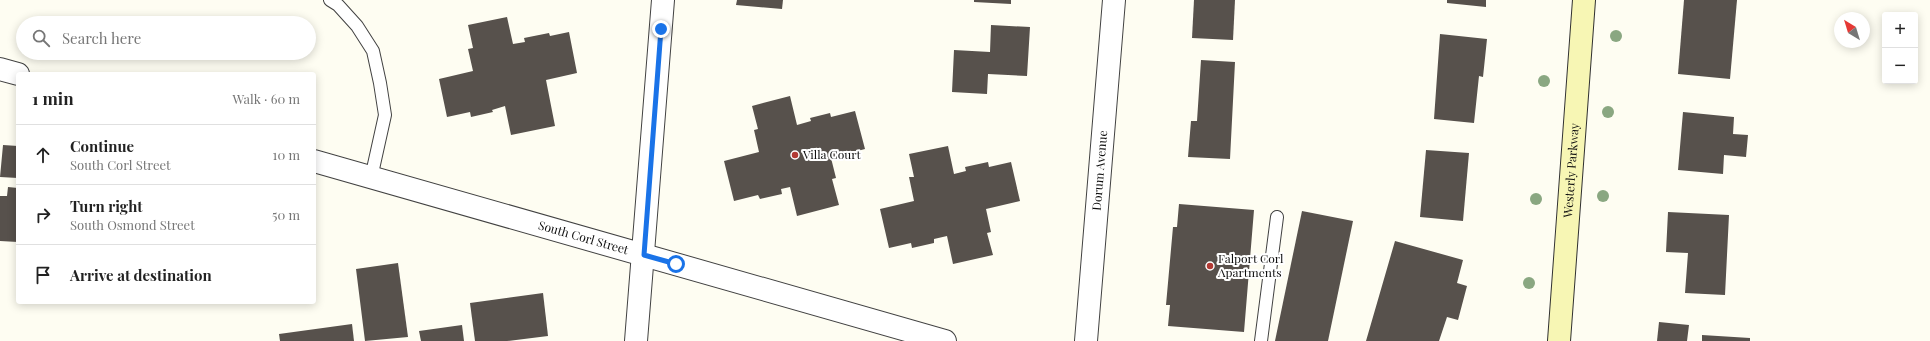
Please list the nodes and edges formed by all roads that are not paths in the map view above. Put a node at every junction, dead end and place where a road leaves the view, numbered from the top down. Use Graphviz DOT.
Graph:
graph roads {
  1 [pos="330,0"];
  2 [pos="663,0"];
  3 [pos="1114,0"];
  4 [pos="1584,0"];
  5 [pos="0,69"];
  6 [pos="16,73"];
  7 [pos="316,162"];
  8 [pos="371,178"];
  9 [pos="1277,217"];
  10 [pos="644,255"];
  11 [pos="636,341"];
  12 [pos="945,341"];
  13 [pos="1086,341"];
  14 [pos="1261,341"];
  15 [pos="1559,341"];
  1 -- 8 [label="lane"];
  2 -- 10 [label="street"];
  3 -- 13 [label="street, Dorum Avenue"];
  4 -- 15 [label="main road, Westerly Parkway"];
  5 -- 6 [label="street"];
  7 -- 8 [label="street, South Corl Street"];
  8 -- 10 [label="street, South Corl Street"];
  9 -- 14 [label="lane"];
  10 -- 11 [label="street"];
  10 -- 12 [label="street, South Corl Street"];
}
